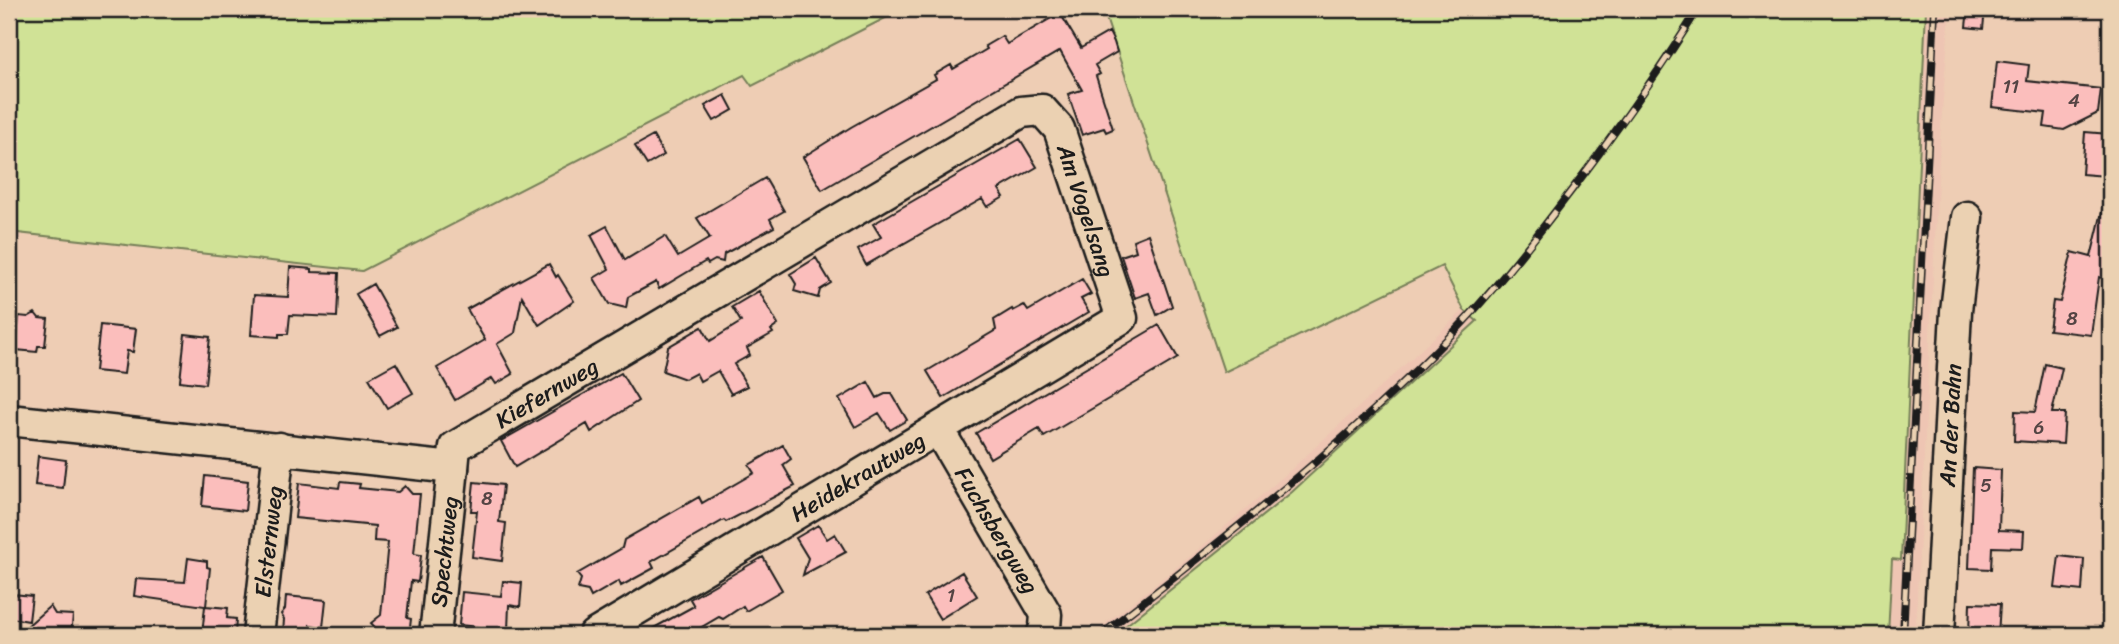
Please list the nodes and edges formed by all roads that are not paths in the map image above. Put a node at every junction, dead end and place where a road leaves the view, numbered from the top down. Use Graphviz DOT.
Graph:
graph roads {
  1 [pos="1042,110"];
  2 [pos="1967,218"];
  3 [pos="1122,318"];
  4 [pos="9,419"];
  5 [pos="938,429"];
  6 [pos="279,448"];
  7 [pos="453,468"];
  8 [pos="258,635"];
  9 [pos="435,635"];
  10 [pos="594,635"];
  11 [pos="1042,635"];
  12 [pos="1939,635"];
  1 -- 3 [label="street, Am Vogelsang"];
  1 -- 7 [label="street, Kiefernweg"];
  2 -- 12 [label="street, An der Bahn"];
  3 -- 5 [label="street, Heidekrautweg"];
  4 -- 6 [label="street"];
  5 -- 10 [label="street, Heidekrautweg"];
  5 -- 11 [label="street, Fuchsbergweg"];
  6 -- 7 [label="street"];
  6 -- 8 [label="street, Elsternweg"];
  7 -- 9 [label="street, Spechtweg"];
}
